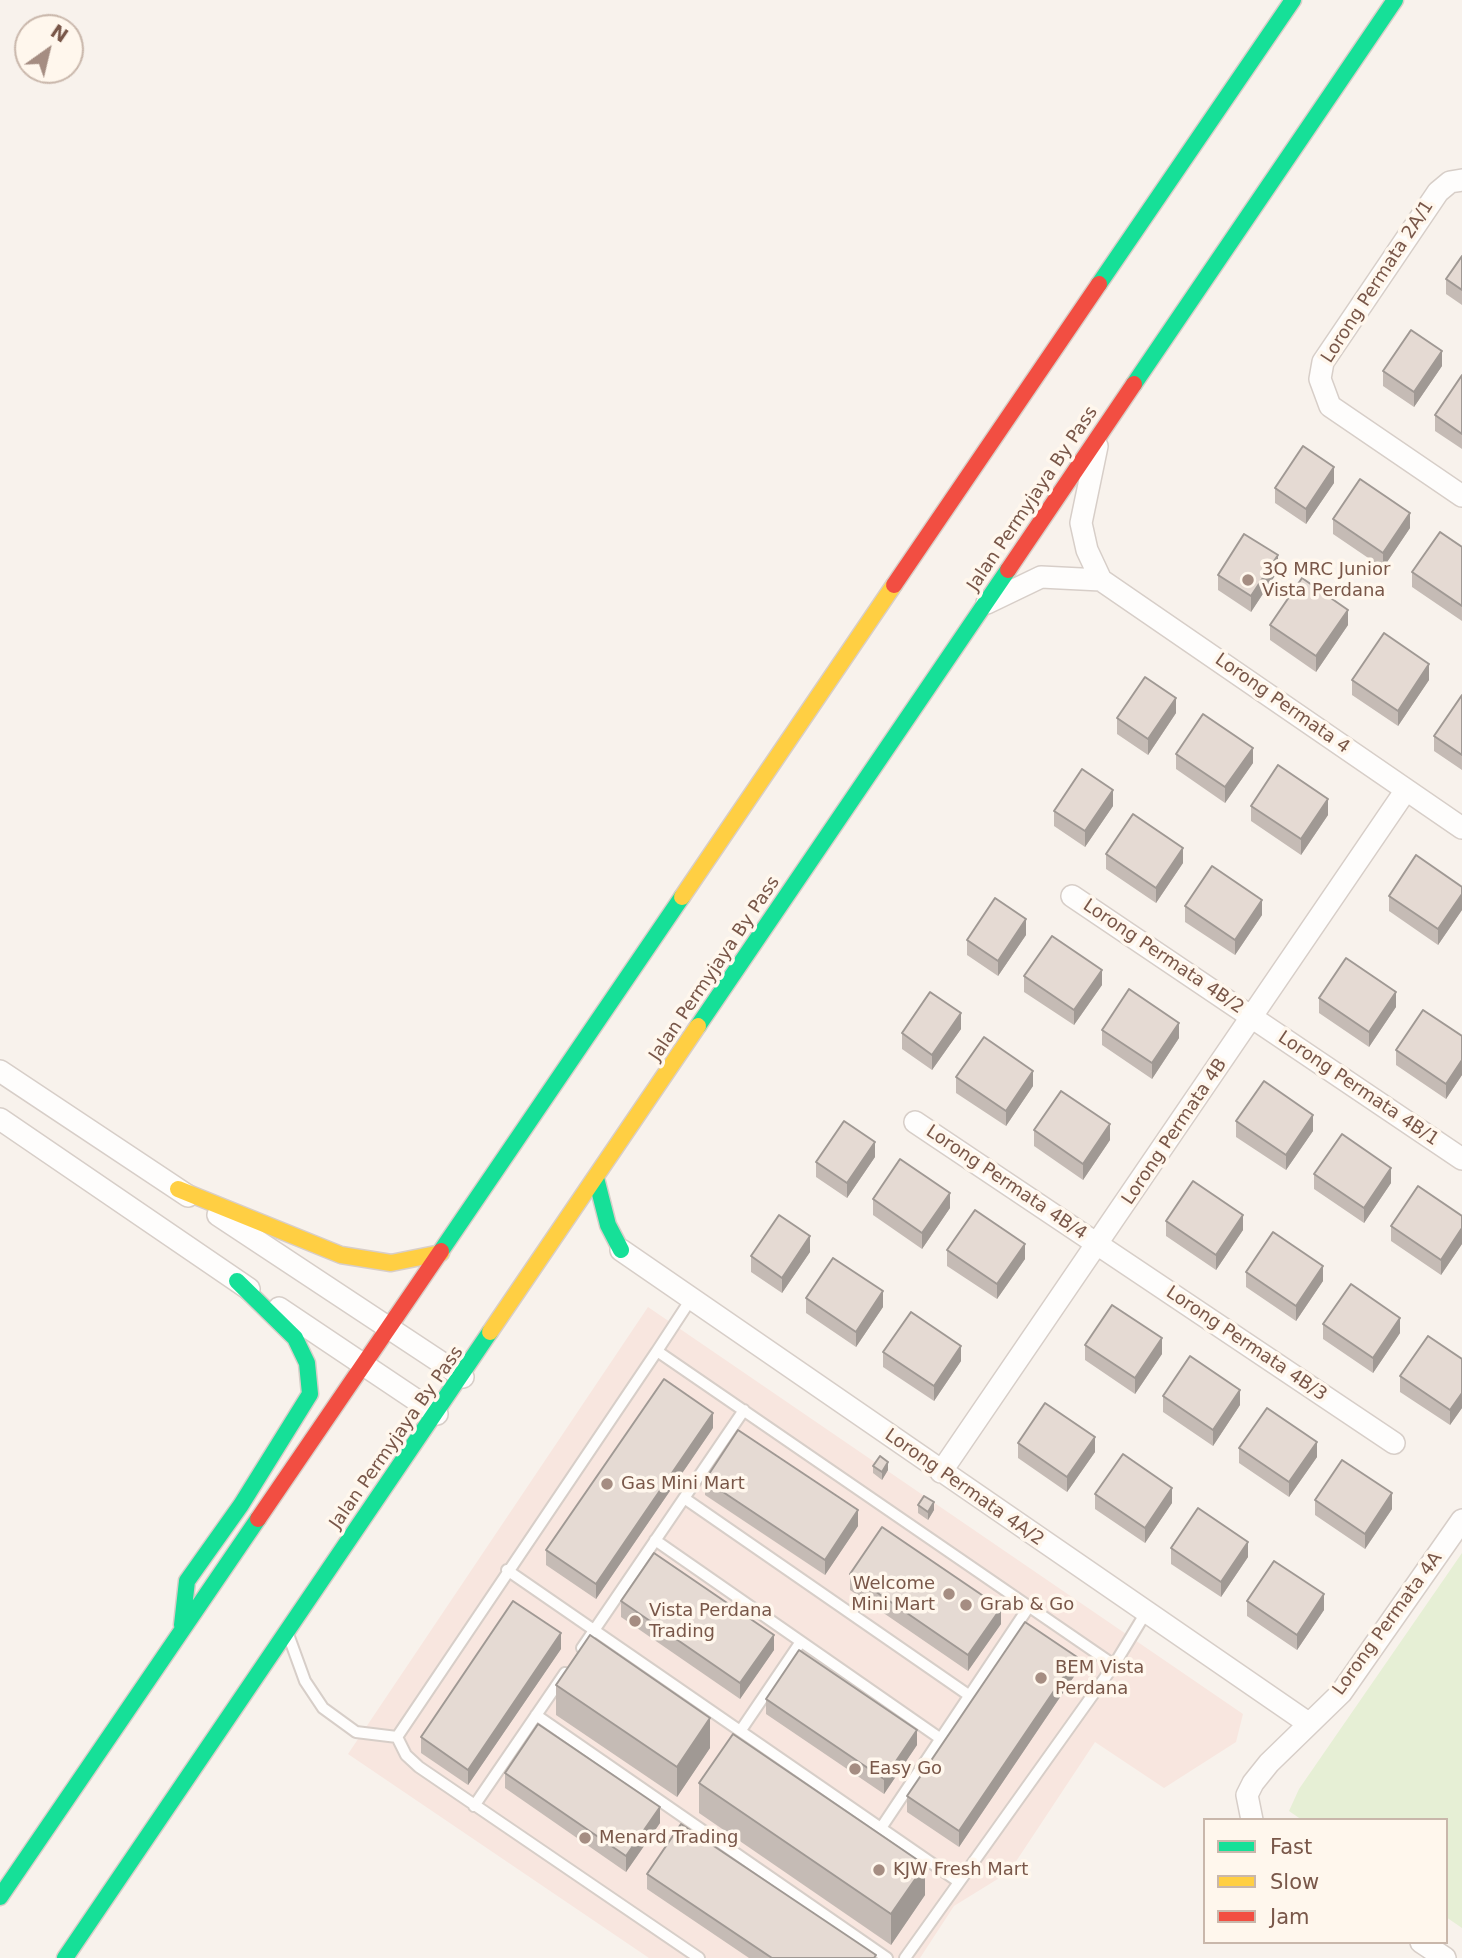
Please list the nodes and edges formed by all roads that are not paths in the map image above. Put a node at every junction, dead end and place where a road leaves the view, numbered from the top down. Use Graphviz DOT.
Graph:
graph roads {
  1 [pos="1293,0"];
  2 [pos="1395,0"];
  3 [pos="1462,180"];
  4 [pos="1099,437"];
  5 [pos="1462,496"];
  6 [pos="1101,580"];
  7 [pos="986,603"];
  8 [pos="1406,790"];
  9 [pos="1462,828"];
  10 [pos="1072,897"];
  11 [pos="1253,1018"];
  12 [pos="0,1071"];
  13 [pos="0,1119"];
  14 [pos="915,1122"];
  15 [pos="1462,1159"];
  16 [pos="596,1178"];
  17 [pos="178,1189"];
  18 [pos="1098,1245"];
  19 [pos="621,1250"];
  20 [pos="441,1253"];
  21 [pos="237,1281"];
  22 [pos="691,1299"];
  23 [pos="390,1327"];
  24 [pos="657,1351"];
  25 [pos="365,1365"];
  26 [pos="463,1377"];
  27 [pos="744,1410"];
  28 [pos="437,1415"];
  29 [pos="1394,1443"];
  30 [pos="941,1472"];
  31 [pos="684,1498"];
  32 [pos="1462,1520"];
  33 [pos="655,1540"];
  34 [pos="507,1570"];
  35 [pos="1028,1608"];
  36 [pos="1145,1614"];
  37 [pos="182,1629"];
  38 [pos="594,1629"];
  39 [pos="286,1631"];
  40 [pos="800,1643"];
  41 [pos="1114,1665"];
  42 [pos="970,1696"];
  43 [pos="536,1715"];
  44 [pos="1308,1723"];
  45 [pos="741,1731"];
  46 [pos="397,1737"];
  47 [pos="940,1739"];
  48 [pos="474,1806"];
  49 [pos="1251,1818"];
  50 [pos="881,1828"];
  51 [pos="959,1882"];
  52 [pos="0,1897"];
  53 [pos="1425,1944"];
  54 [pos="65,1958"];
  55 [pos="699,1958"];
  56 [pos="887,1958"];
  57 [pos="905,1958"];
  58 [pos="1445,1958"];
  1 -- 20 [label="main road"];
  2 -- 4 [label="main road, Jalan Permyjaya By Pass"];
  3 -- 5 [label="street, Lorong Permata 2A/1"];
  4 -- 6 [label="street"];
  4 -- 7 [label="main road, Jalan Permyjaya By Pass"];
  6 -- 7 [label="street"];
  6 -- 8 [label="street, Lorong Permata 4"];
  7 -- 16 [label="main road, Jalan Permyjaya By Pass"];
  8 -- 9 [label="street, Lorong Permata 4"];
  8 -- 11 [label="street, Lorong Permata 4B"];
  10 -- 11 [label="street, Lorong Permata 4B/2"];
  11 -- 15 [label="street, Lorong Permata 4B/1"];
  11 -- 18 [label="street, Lorong Permata 4B"];
  12 -- 17 [label="street"];
  13 -- 21 [label="street"];
  14 -- 18 [label="street, Lorong Permata 4B/4"];
  16 -- 19 [label="main road"];
  16 -- 26 [label="main road, Jalan Permyjaya By Pass"];
  17 -- 20 [label="main road"];
  17 -- 23 [label="street"];
  18 -- 29 [label="street, Lorong Permata 4B/3"];
  18 -- 30 [label="street, Lorong Permata 4B"];
  19 -- 22 [label="street, Lorong Permata 4A/2"];
  20 -- 23 [label="main road"];
  21 -- 25 [label="street"];
  21 -- 37 [label="main road"];
  22 -- 24 [label="lane"];
  22 -- 30 [label="street, Lorong Permata 4A/2"];
  23 -- 25 [label="main road"];
  23 -- 26 [label="street"];
  24 -- 27 [label="lane"];
  24 -- 34 [label="lane"];
  25 -- 28 [label="street"];
  25 -- 37 [label="main road"];
  26 -- 28 [label="main road, Jalan Permyjaya By Pass"];
  27 -- 31 [label="lane"];
  27 -- 35 [label="lane"];
  28 -- 39 [label="main road, Jalan Permyjaya By Pass"];
  30 -- 36 [label="street, Lorong Permata 4A/2"];
  31 -- 33 [label="lane"];
  31 -- 42 [label="lane"];
  32 -- 44 [label="street, Lorong Permata 4A"];
  33 -- 38 [label="lane"];
  33 -- 40 [label="lane"];
  34 -- 38 [label="lane"];
  34 -- 46 [label="lane"];
  35 -- 41 [label="lane"];
  35 -- 42 [label="lane"];
  36 -- 41 [label="lane"];
  36 -- 44 [label="street, Lorong Permata 4A/2"];
  37 -- 52 [label="main road"];
  38 -- 43 [label="lane"];
  38 -- 45 [label="lane"];
  39 -- 46 [label="lane"];
  39 -- 54 [label="main road, Jalan Permyjaya By Pass"];
  40 -- 45 [label="lane"];
  40 -- 47 [label="lane"];
  41 -- 51 [label="lane"];
  42 -- 47 [label="lane"];
  43 -- 48 [label="lane"];
  43 -- 56 [label="lane"];
  44 -- 49 [label="street, Lorong Permata 4A"];
  45 -- 50 [label="lane"];
  46 -- 48 [label="lane"];
  47 -- 50 [label="lane"];
  48 -- 55 [label="lane"];
  50 -- 51 [label="lane"];
  51 -- 57 [label="lane"];
  53 -- 58 [label="street"];
}
